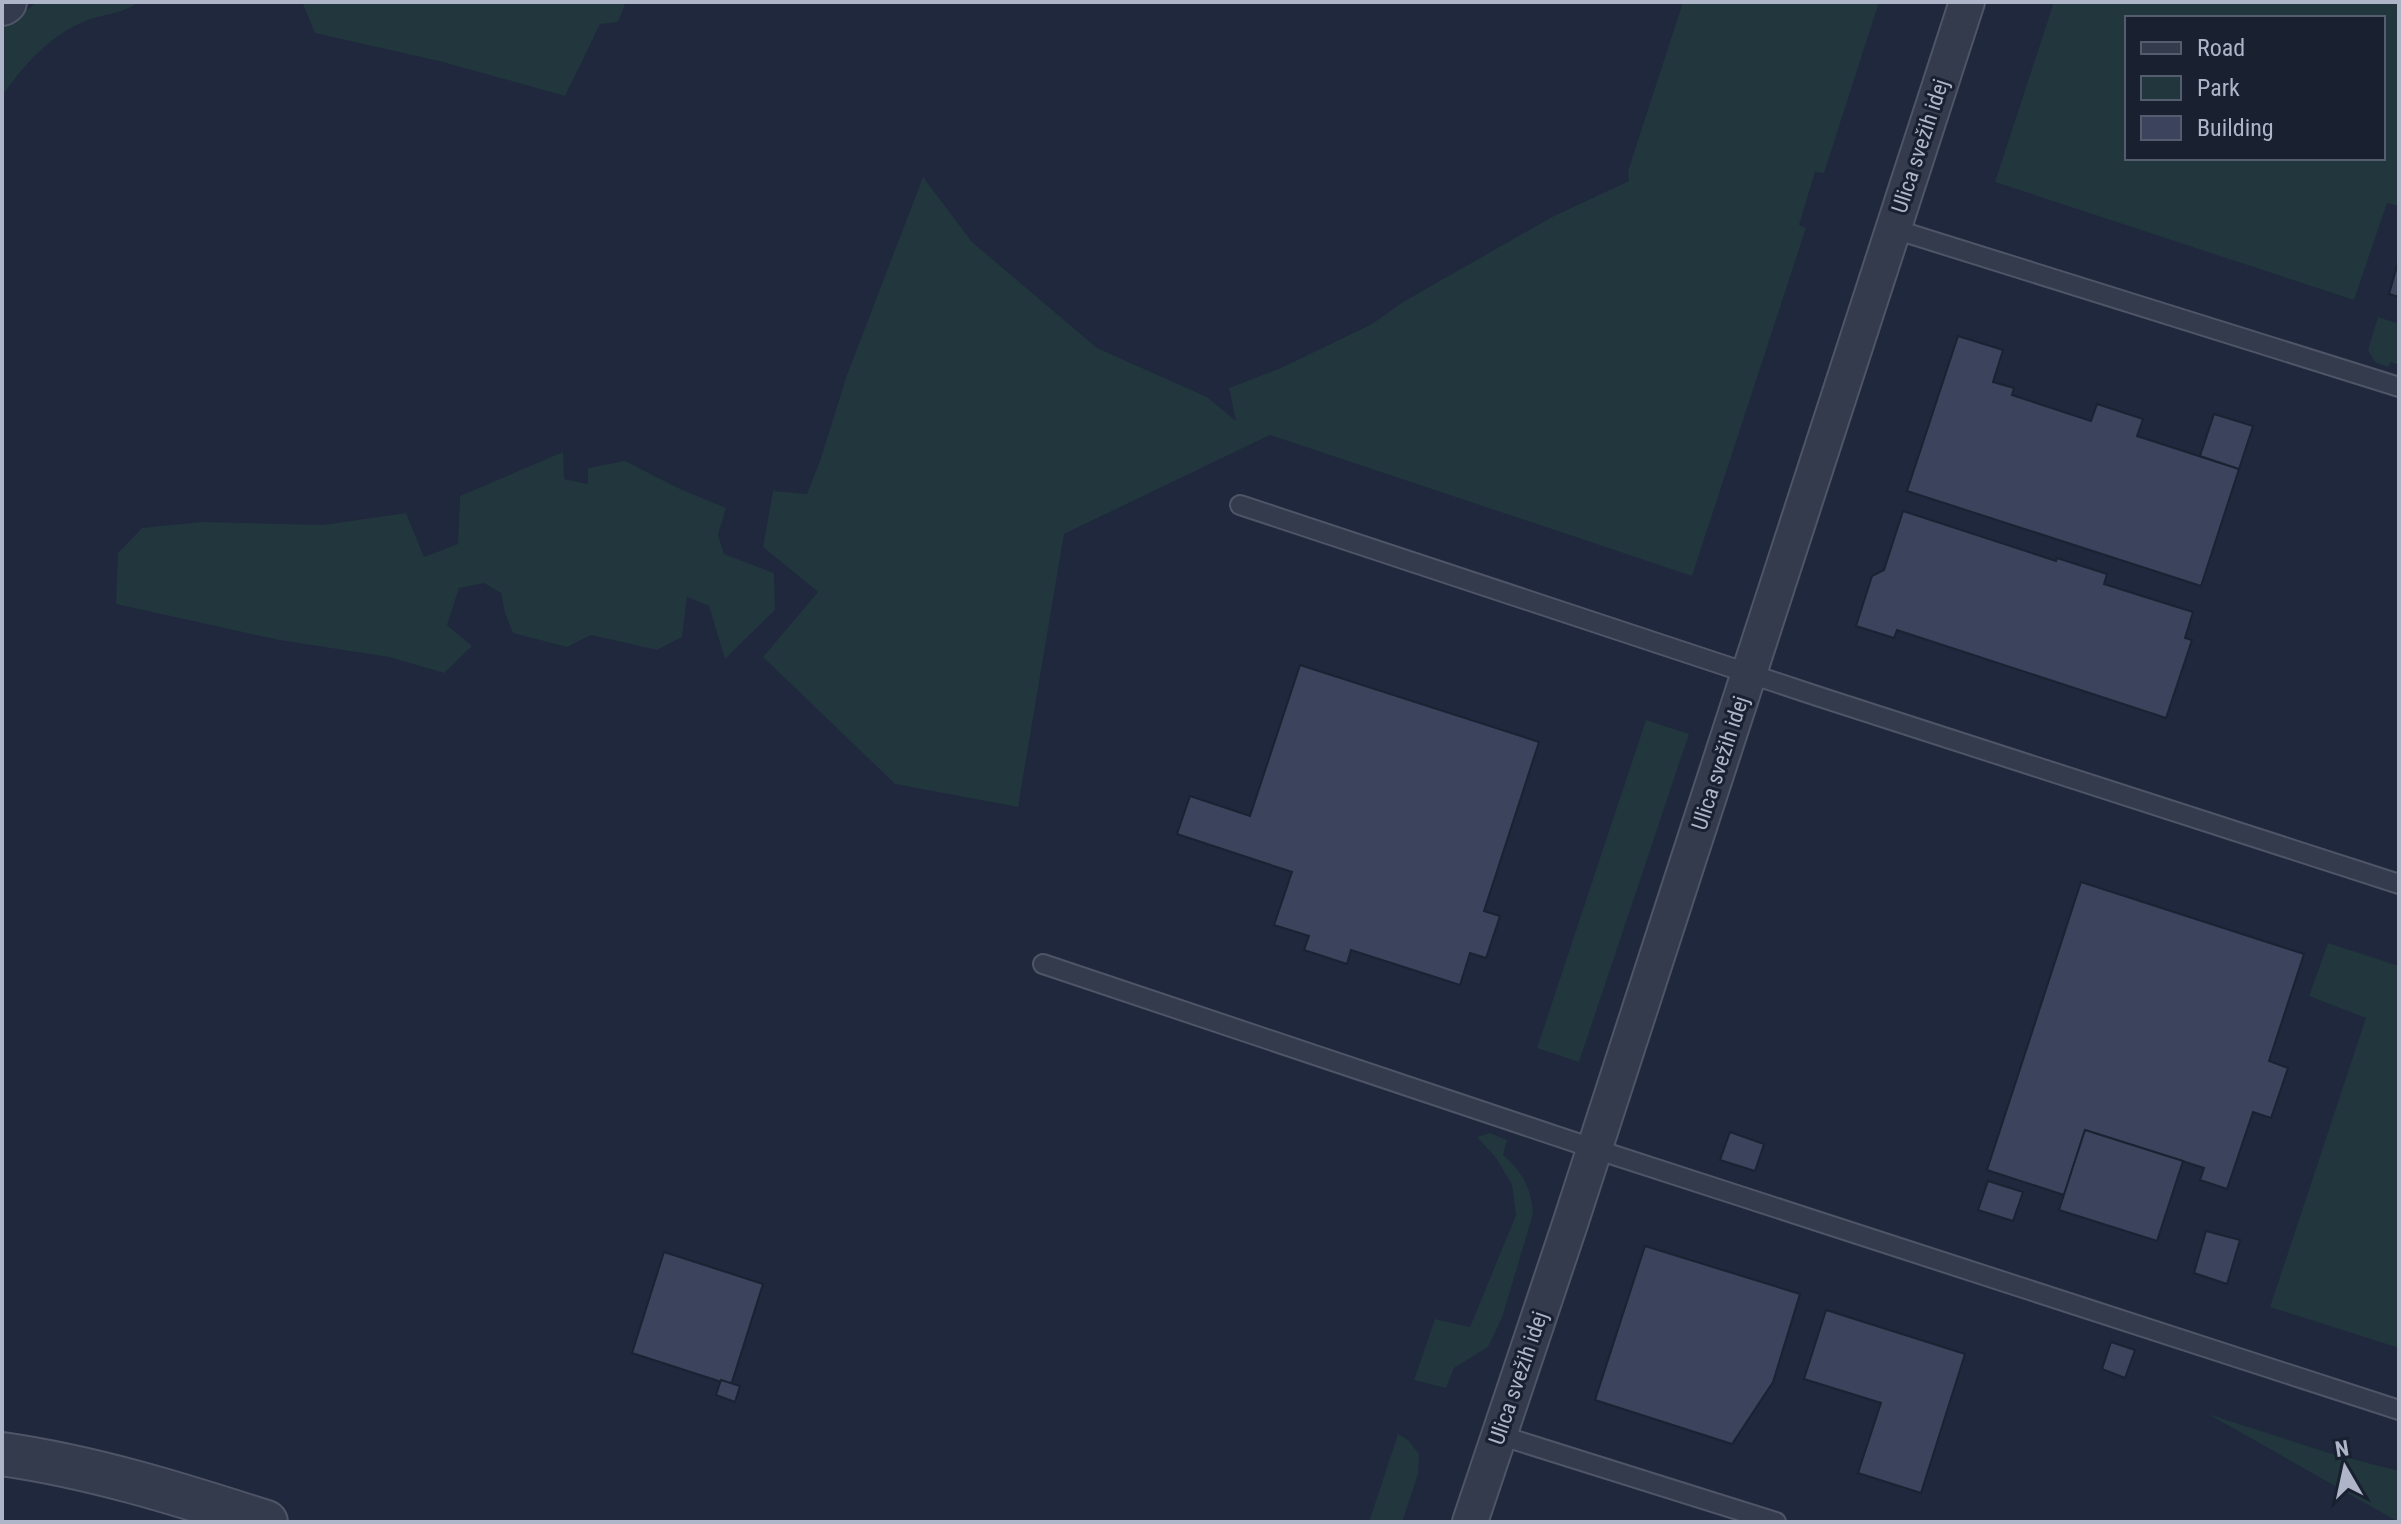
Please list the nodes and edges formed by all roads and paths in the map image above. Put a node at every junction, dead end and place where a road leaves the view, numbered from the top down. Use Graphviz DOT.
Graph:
graph roads {
  1 [pos="1967,2"];
  2 [pos="1894,229"];
  3 [pos="2399,387"];
  4 [pos="1240,505"];
  5 [pos="1749,674"];
  6 [pos="2399,884"];
  7 [pos="1043,964"];
  8 [pos="1595,1149"];
  9 [pos="2399,1410"];
  10 [pos="1499,1435"];
  11 [pos="2,1454"];
  12 [pos="1715,1513"];
  13 [pos="266,1522"];
  14 [pos="1470,1522"];
  15 [pos="1776,1522"];
  1 -- 2 [label="street, Ulica svežih idej"];
  2 -- 3 [label="lane"];
  2 -- 5 [label="street, Ulica svežih idej"];
  4 -- 5 [label="lane"];
  5 -- 6 [label="lane"];
  5 -- 8 [label="street, Ulica svežih idej"];
  7 -- 8 [label="lane"];
  8 -- 9 [label="lane"];
  8 -- 10 [label="street, Ulica svežih idej"];
  10 -- 12 [label="lane"];
  10 -- 14 [label="street, Ulica svežih idej"];
  11 -- 13 [label="street"];
  12 -- 15 [label="lane"];
}
